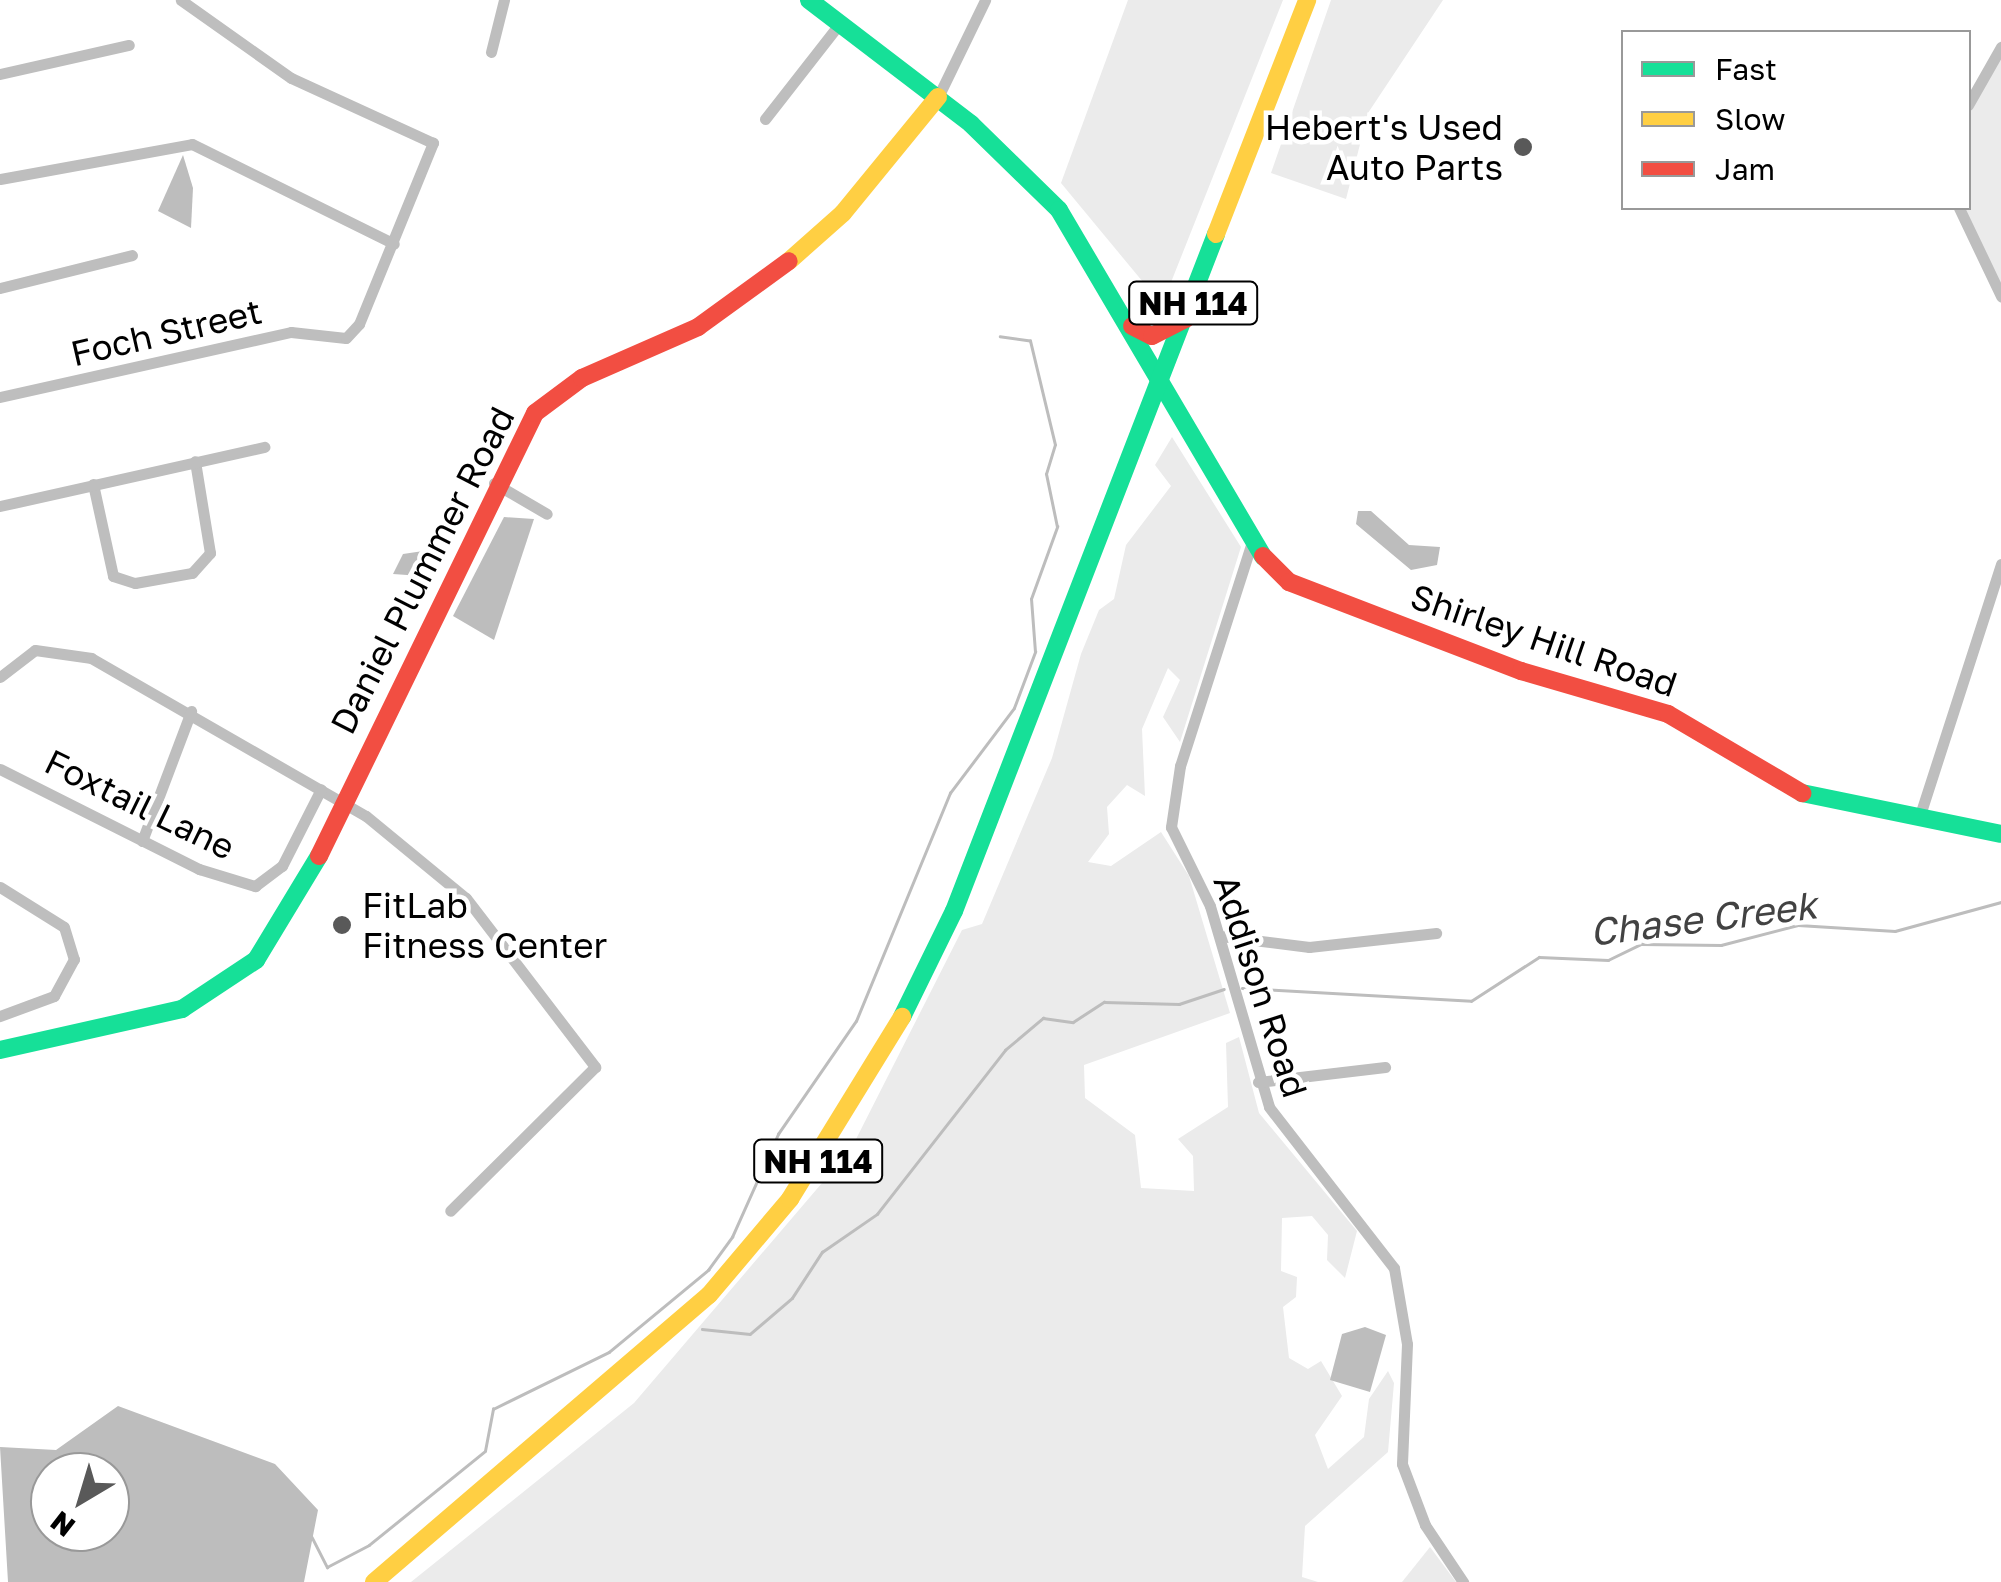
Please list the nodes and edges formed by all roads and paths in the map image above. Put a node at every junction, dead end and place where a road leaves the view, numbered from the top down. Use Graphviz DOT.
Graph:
graph roads {
  1 [pos="180,0"];
  2 [pos="504,0"];
  3 [pos="985,0"];
  4 [pos="1307,0"];
  5 [pos="815,2"];
  6 [pos="840,23"];
  7 [pos="129,45"];
  8 [pos="2001,47"];
  9 [pos="492,52"];
  10 [pos="0,74"];
  11 [pos="938,97"];
  12 [pos="1971,100"];
  13 [pos="766,118"];
  14 [pos="0,179"];
  15 [pos="1960,210"];
  16 [pos="394,244"];
  17 [pos="132,255"];
  18 [pos="0,288"];
  19 [pos="2001,296"];
  20 [pos="1187,318"];
  21 [pos="1132,326"];
  22 [pos="1162,381"];
  23 [pos="0,397"];
  24 [pos="265,446"];
  25 [pos="195,461"];
  26 [pos="92,484"];
  27 [pos="494,484"];
  28 [pos="0,506"];
  29 [pos="547,514"];
  30 [pos="1251,545"];
  31 [pos="2001,564"];
  32 [pos="0,677"];
  33 [pos="191,711"];
  34 [pos="0,769"];
  35 [pos="321,788"];
  36 [pos="343,802"];
  37 [pos="1919,818"];
  38 [pos="2001,834"];
  39 [pos="142,841"];
  40 [pos="0,887"];
  41 [pos="1436,932"];
  42 [pos="1220,936"];
  43 [pos="0,1016"];
  44 [pos="0,1050"];
  45 [pos="1385,1067"];
  46 [pos="1258,1082"];
  47 [pos="450,1211"];
  48 [pos="374,1582"];
  49 [pos="1463,1582"];
  1 -- 16 [label="street"];
  2 -- 9 [label="street"];
  3 -- 11 [label="street, Daniel Plummer Road"];
  4 -- 20 [label="street, NH 114"];
  5 -- 6 [label="street, Shirley Hill Road"];
  6 -- 11 [label="street, Shirley Hill Road"];
  6 -- 13 [label="street"];
  7 -- 10 [label="street"];
  8 -- 12 [label="street"];
  11 -- 21 [label="street, Shirley Hill Road"];
  11 -- 27 [label="street, Daniel Plummer Road"];
  14 -- 16 [label="street"];
  15 -- 19 [label="street"];
  16 -- 23 [label="street, Foch Street"];
  17 -- 18 [label="street"];
  20 -- 21 [label="street"];
  20 -- 22 [label="street, NH 114"];
  21 -- 22 [label="street, Shirley Hill Road"];
  22 -- 30 [label="street, Shirley Hill Road"];
  22 -- 48 [label="street, NH 114"];
  24 -- 25 [label="street"];
  25 -- 26 [label="street"];
  25 -- 26 [label="street"];
  26 -- 28 [label="street"];
  27 -- 29 [label="street"];
  27 -- 36 [label="street, Daniel Plummer Road"];
  30 -- 37 [label="street, Shirley Hill Road"];
  30 -- 42 [label="street, Addison Road"];
  31 -- 37 [label="street"];
  32 -- 33 [label="street"];
  33 -- 35 [label="street"];
  33 -- 39 [label="street"];
  34 -- 39 [label="street, Foxtail Lane"];
  35 -- 36 [label="street"];
  35 -- 39 [label="street, Foxtail Lane"];
  36 -- 44 [label="street, Daniel Plummer Road"];
  36 -- 47 [label="street"];
  37 -- 38 [label="street, Shirley Hill Road"];
  40 -- 43 [label="street"];
  41 -- 42 [label="street"];
  42 -- 46 [label="street, Addison Road"];
  45 -- 46 [label="street"];
  46 -- 49 [label="street, Addison Road"];
}
